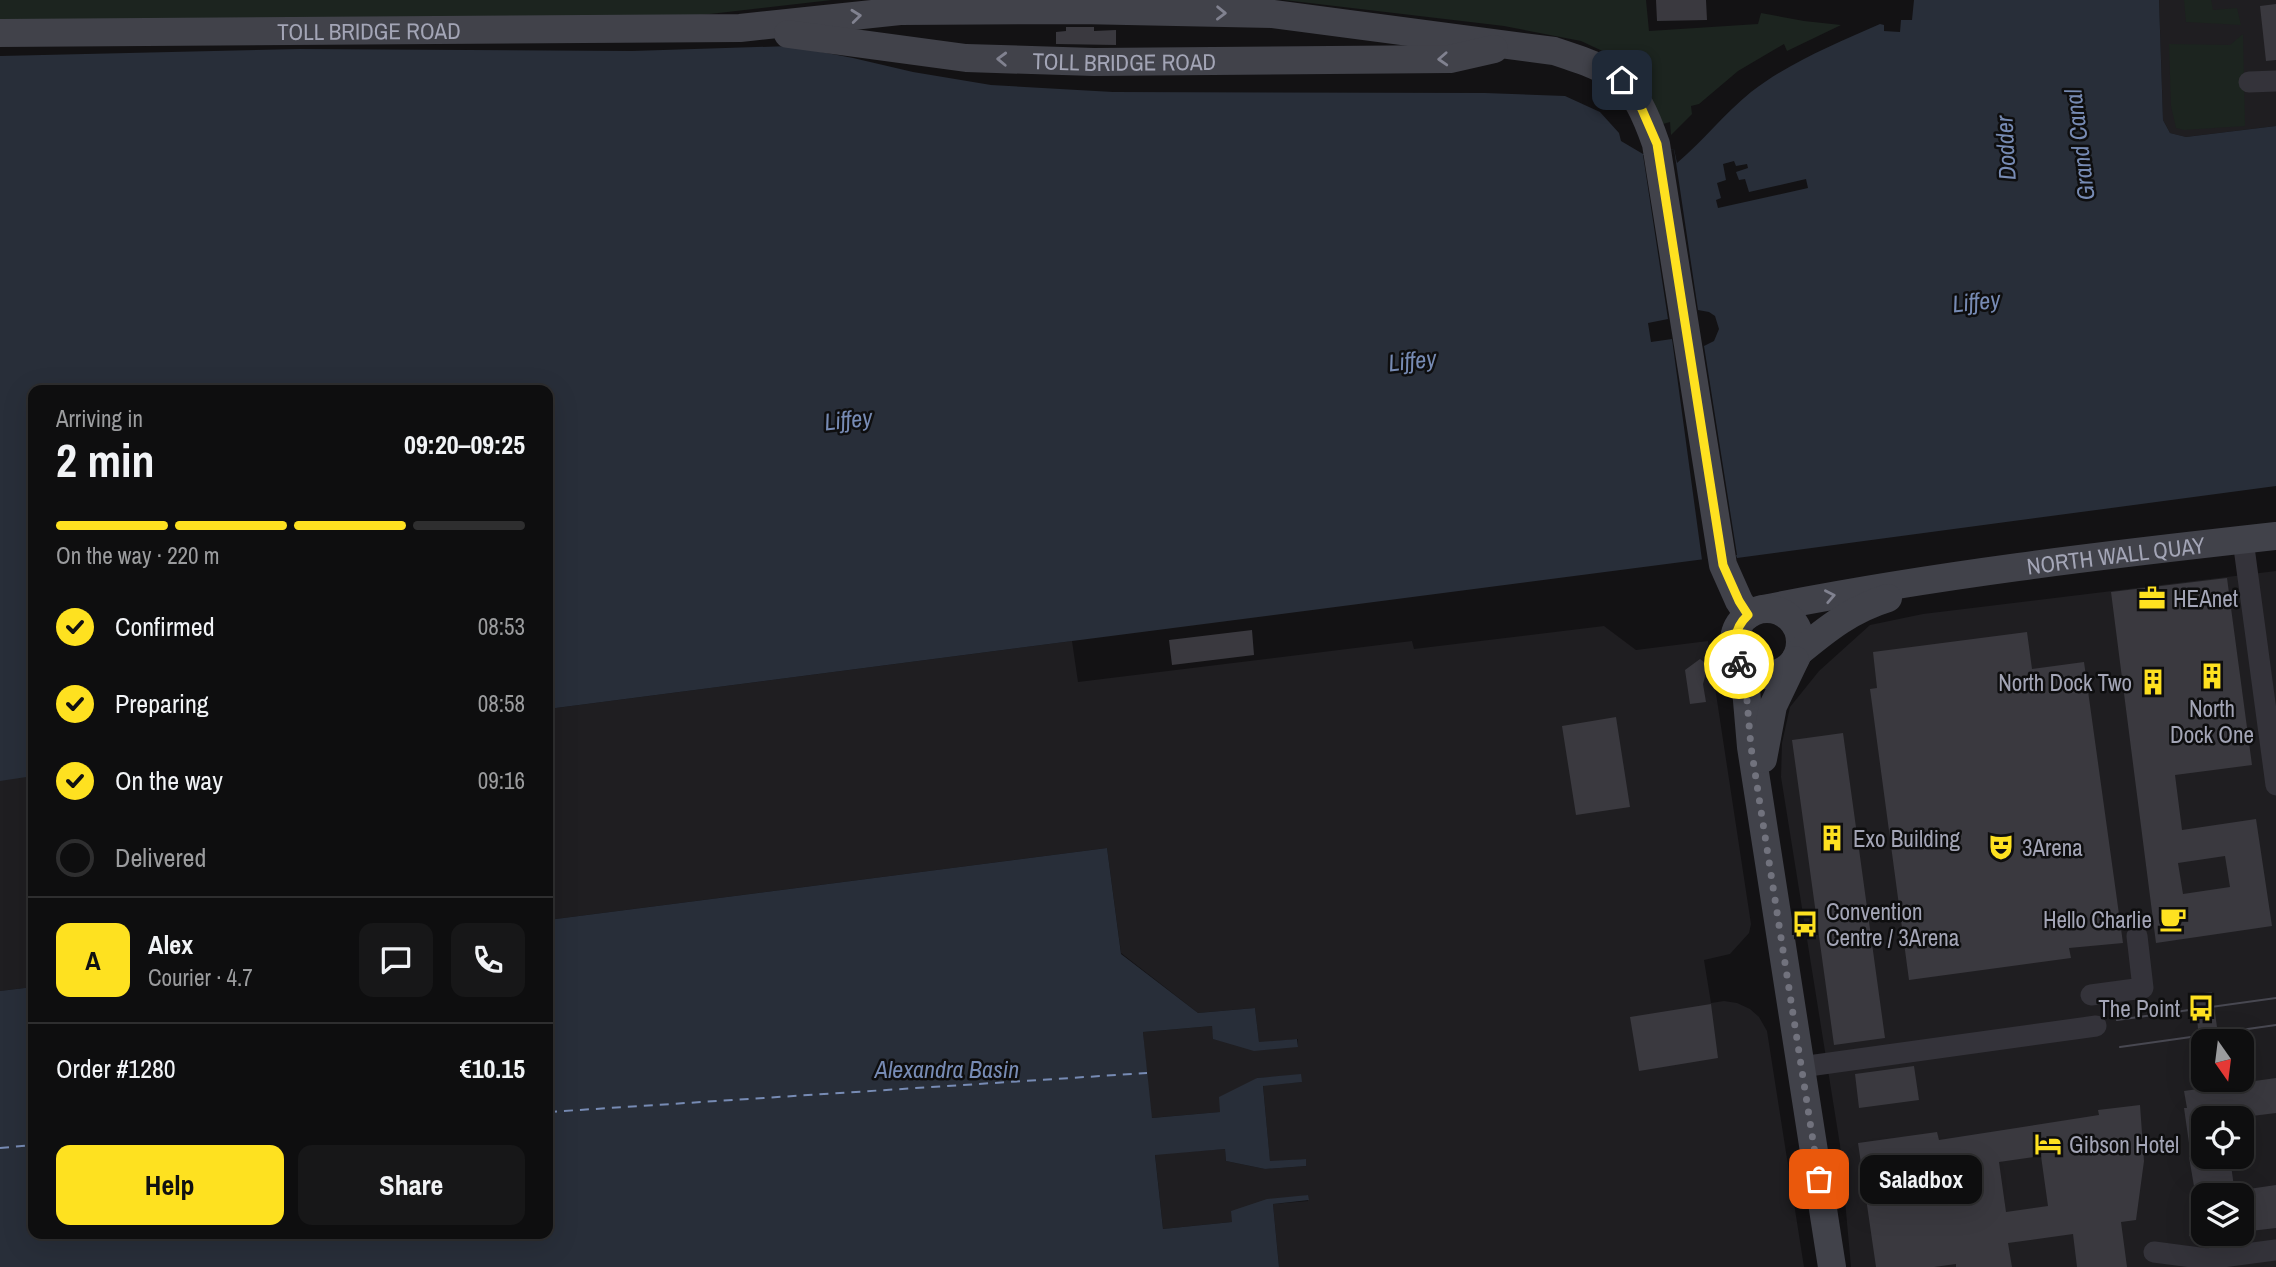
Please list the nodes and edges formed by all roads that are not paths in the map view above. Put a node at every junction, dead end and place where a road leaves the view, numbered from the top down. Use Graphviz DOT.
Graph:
graph roads {
  1 [pos="740,28"];
  2 [pos="0,33"];
  3 [pos="1510,45"];
  4 [pos="2276,81"];
  5 [pos="2249,82"];
  6 [pos="2276,536"];
  7 [pos="2242,540"];
  8 [pos="1955,576"];
  9 [pos="1756,612"];
  10 [pos="1735,649"];
  11 [pos="1797,656"];
  12 [pos="2276,785"];
  13 [pos="1760,801"];
  14 [pos="2137,936"];
  15 [pos="2091,995"];
  16 [pos="2096,1026"];
  17 [pos="1801,1067"];
  18 [pos="2276,1250"];
  19 [pos="2154,1252"];
  20 [pos="1833,1264"];
  1 -- 2 [label="main road, TOLL BRIDGE ROAD"];
  1 -- 3 [label="main road, TOLL BRIDGE ROAD, one-way"];
  3 -- 1 [label="main road, TOLL BRIDGE ROAD, one-way"];
  3 -- 9 [label="main road, TOLL BRIDGE ROAD"];
  4 -- 5 [label="street"];
  6 -- 7 [label="main road, NORTH WALL QUAY"];
  7 -- 8 [label="main road, NORTH WALL QUAY"];
  7 -- 12 [label="street"];
  9 -- 8 [label="main road, NORTH WALL QUAY, one-way"];
  8 -- 11 [label="main road, NORTH WALL QUAY"];
  9 -- 10 [label="main road"];
  9 -- 11 [label="main road"];
  10 -- 11 [label="main road"];
  10 -- 13 [label="main road"];
  11 -- 13 [label="main road"];
  13 -- 17 [label="main road"];
  14 -- 15 [label="street"];
  16 -- 17 [label="street"];
  17 -- 20 [label="main road"];
  18 -- 19 [label="street"];
}
